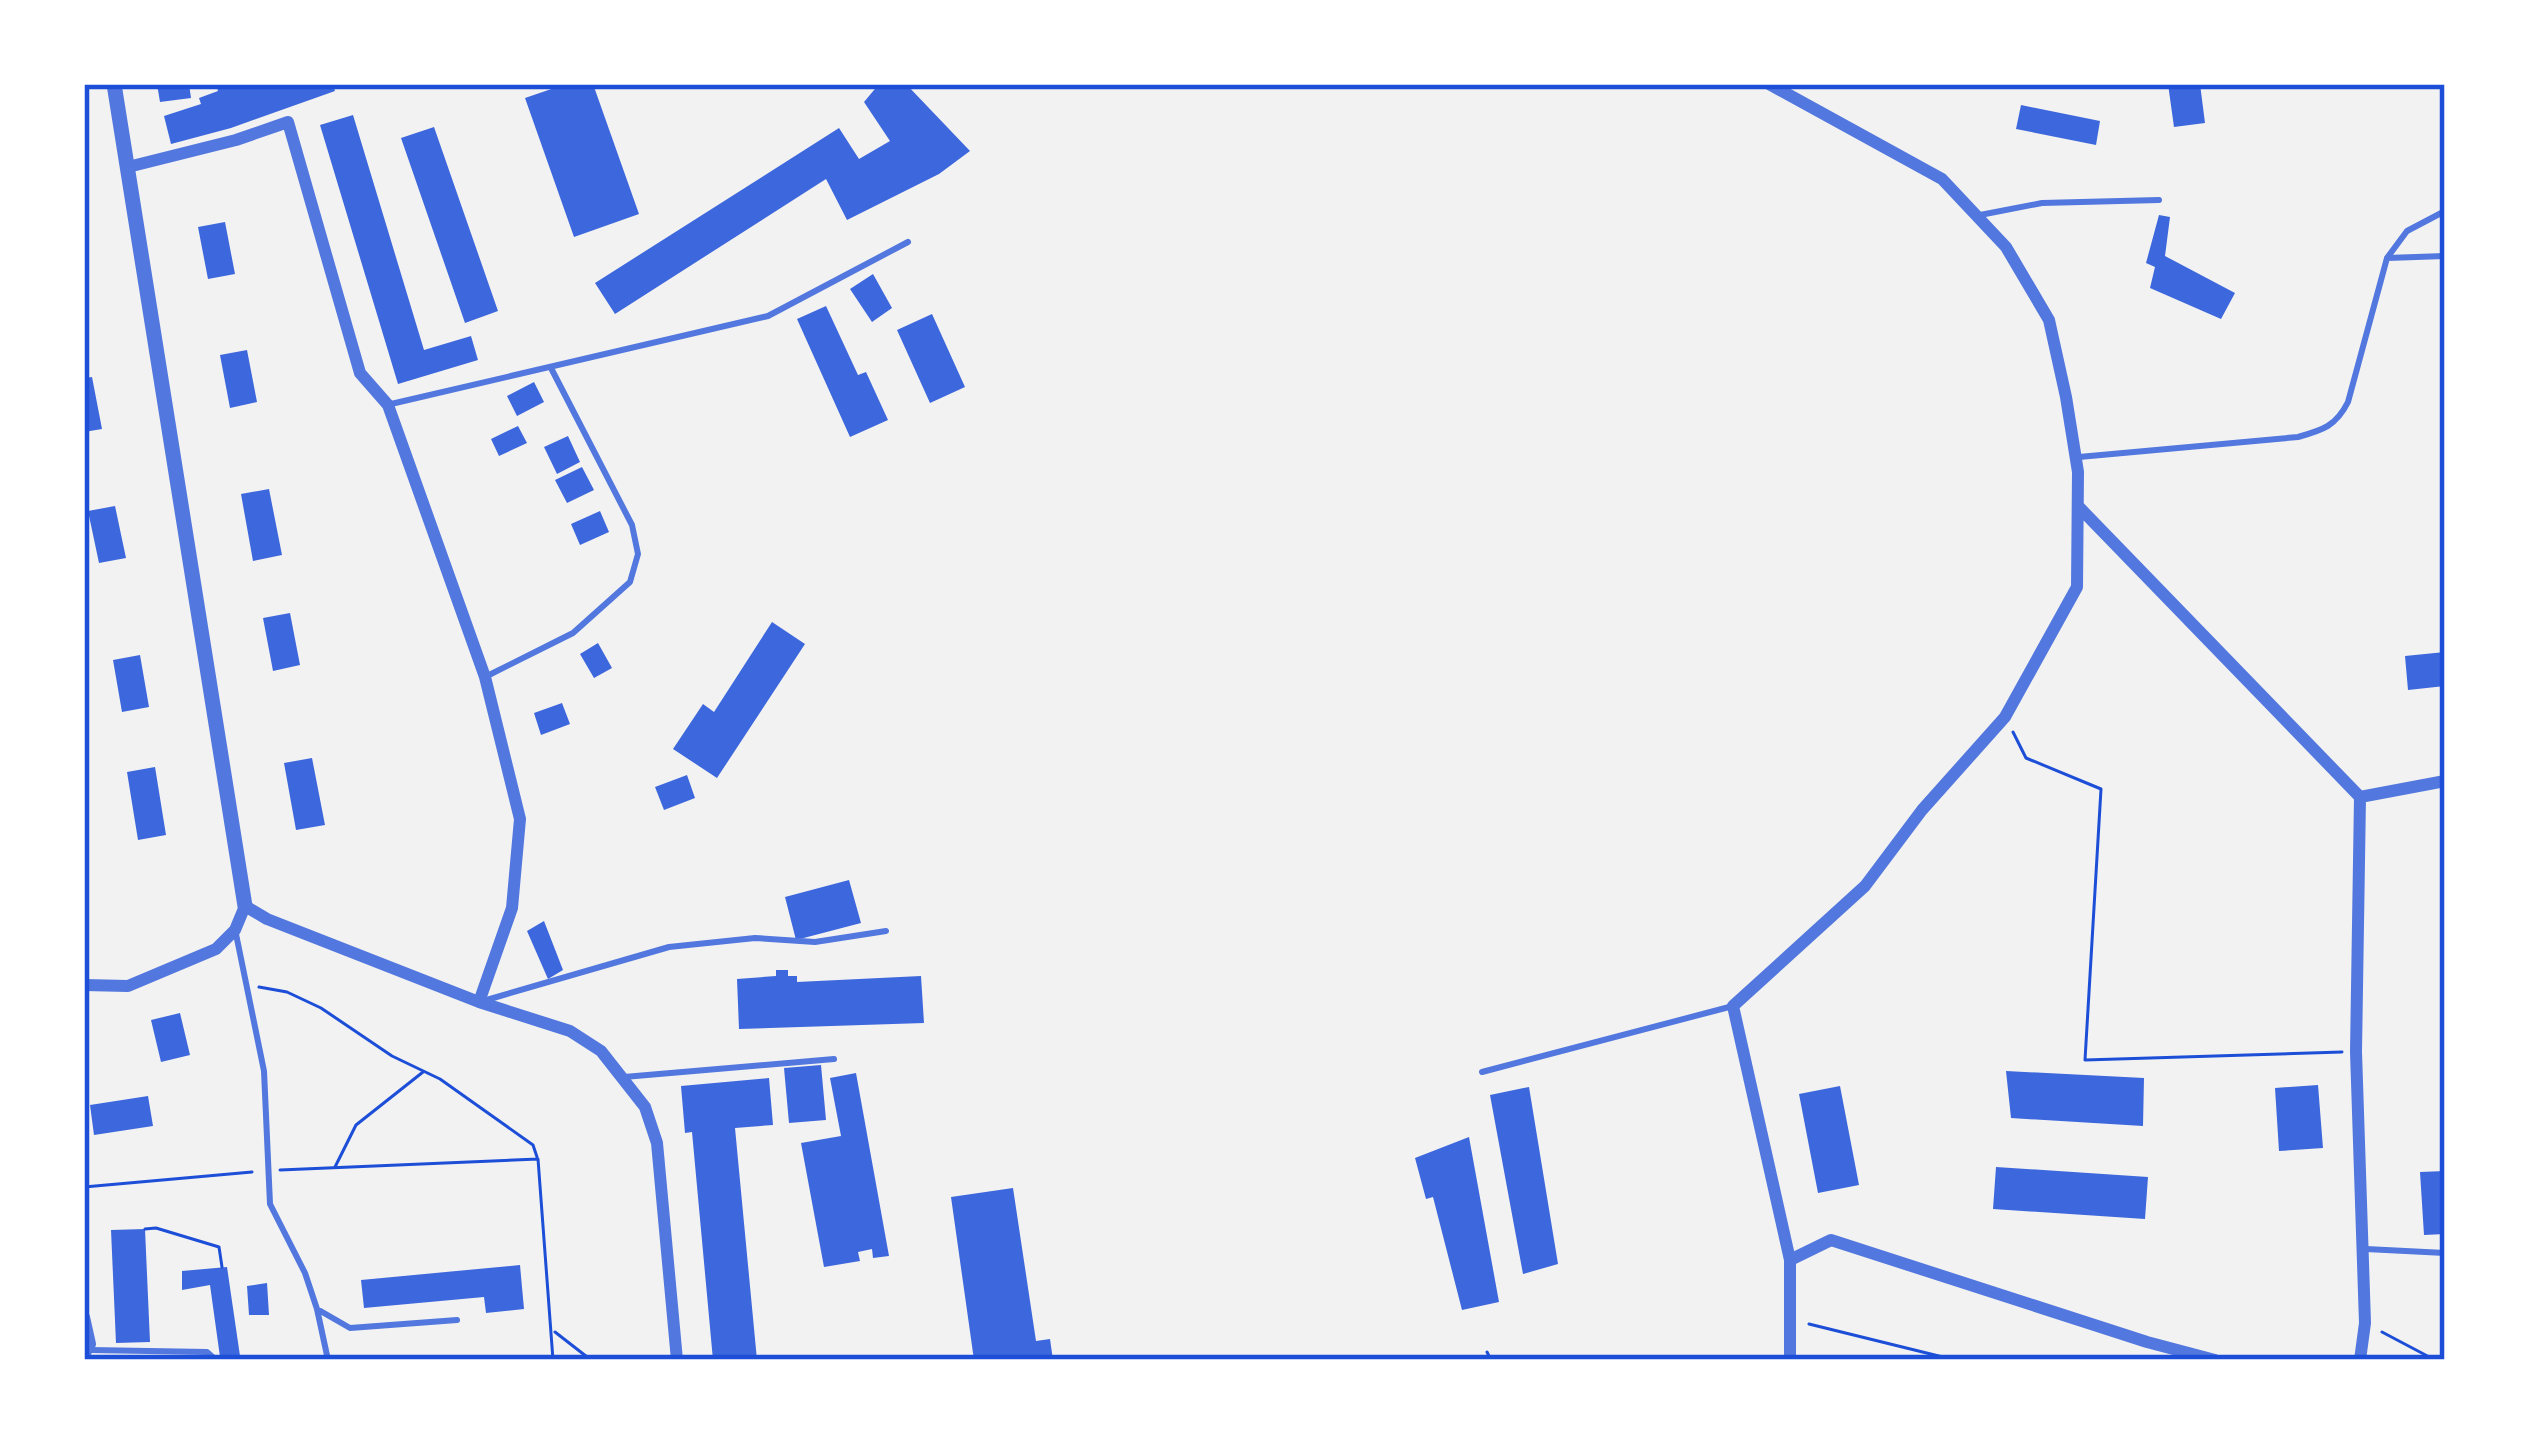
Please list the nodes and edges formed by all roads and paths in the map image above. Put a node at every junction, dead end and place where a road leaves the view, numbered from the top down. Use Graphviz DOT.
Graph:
graph roads {
  1 [pos="114,84"];
  2 [pos="1769,84"];
  3 [pos="128,167"];
  4 [pos="2159,200"];
  5 [pos="2445,211"];
  6 [pos="1977,216"];
  7 [pos="908,242"];
  8 [pos="2445,256"];
  9 [pos="2387,258"];
  10 [pos="551,367"];
  11 [pos="388,405"];
  12 [pos="2076,458"];
  13 [pos="2078,506"];
  14 [pos="485,677"];
  15 [pos="2005,717"];
  16 [pos="2445,781"];
  17 [pos="2360,797"];
  18 [pos="245,906"];
  19 [pos="236,930"];
  20 [pos="886,931"];
  21 [pos="246,985"];
  22 [pos="84,986"];
  23 [pos="479,1002"];
  24 [pos="1733,1006"];
  25 [pos="2356,1052"];
  26 [pos="834,1059"];
  27 [pos="425,1071"];
  28 [pos="1482,1072"];
  29 [pos="624,1077"];
  30 [pos="538,1159"];
  31 [pos="334,1167"];
  32 [pos="268,1170"];
  33 [pos="84,1187"];
  34 [pos="145,1229"];
  35 [pos="2362,1249"];
  36 [pos="2445,1253"];
  37 [pos="1790,1260"];
  38 [pos="222,1268"];
  39 [pos="316,1309"];
  40 [pos="84,1318"];
  41 [pos="1790,1319"];
  42 [pos="457,1320"];
  43 [pos="2365,1323"];
  44 [pos="553,1331"];
  45 [pos="2147,1342"];
  46 [pos="1487,1352"];
  47 [pos="86,1353"];
  48 [pos="216,1360"];
  49 [pos="328,1360"];
  50 [pos="554,1360"];
  51 [pos="591,1360"];
  52 [pos="677,1360"];
  53 [pos="1491,1360"];
  54 [pos="1790,1360"];
  55 [pos="1955,1360"];
  56 [pos="2152,1360"];
  57 [pos="2215,1360"];
  58 [pos="2360,1360"];
  59 [pos="2435,1360"];
  1 -- 3 [label="street"];
  2 -- 6 [label="street"];
  3 -- 11 [label="street"];
  3 -- 18 [label="street"];
  4 -- 6 [label="lane"];
  5 -- 9 [label="lane"];
  6 -- 12 [label="street"];
  7 -- 10 [label="lane"];
  8 -- 9 [label="lane"];
  9 -- 12 [label="lane"];
  10 -- 11 [label="lane"];
  10 -- 14 [label="lane"];
  11 -- 14 [label="street"];
  12 -- 13 [label="street"];
  13 -- 15 [label="street"];
  13 -- 17 [label="street"];
  14 -- 23 [label="street"];
  15 -- 24 [label="street"];
  15 -- 25 [label="path"];
  16 -- 17 [label="street"];
  17 -- 25 [label="street"];
  18 -- 19 [label="street"];
  18 -- 23 [label="street"];
  19 -- 21 [label="lane"];
  19 -- 22 [label="street"];
  20 -- 23 [label="lane"];
  21 -- 27 [label="path"];
  21 -- 32 [label="lane"];
  23 -- 29 [label="street"];
  24 -- 28 [label="lane"];
  24 -- 37 [label="street"];
  25 -- 35 [label="street"];
  26 -- 29 [label="lane"];
  27 -- 30 [label="path"];
  27 -- 31 [label="path"];
  29 -- 52 [label="street"];
  30 -- 31 [label="path"];
  30 -- 44 [label="path"];
  31 -- 32 [label="path"];
  32 -- 33 [label="path"];
  32 -- 39 [label="lane"];
  34 -- 38 [label="path"];
  35 -- 36 [label="lane"];
  35 -- 43 [label="street"];
  37 -- 41 [label="street"];
  37 -- 45 [label="street"];
  39 -- 42 [label="lane"];
  39 -- 49 [label="lane"];
  40 -- 47 [label="street"];
  41 -- 54 [label="street"];
  41 -- 55 [label="path"];
  43 -- 58 [label="street"];
  43 -- 59 [label="path"];
  44 -- 50 [label="path"];
  44 -- 51 [label="path"];
  45 -- 56 [label="street"];
  45 -- 57 [label="street"];
  46 -- 53 [label="path"];
  47 -- 48 [label="lane"];
}
